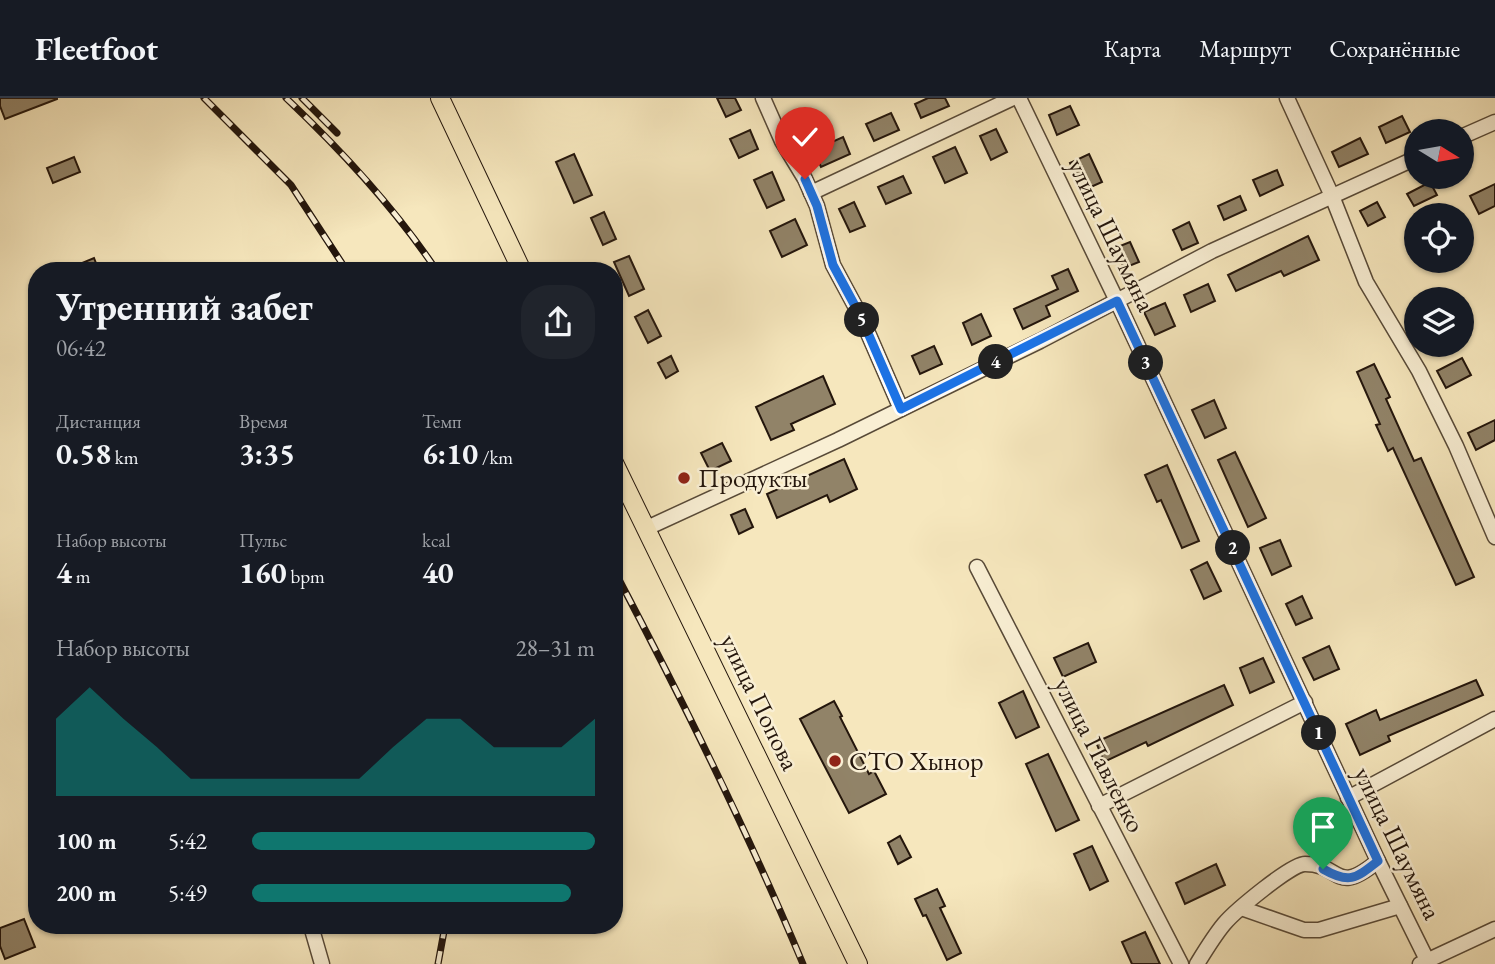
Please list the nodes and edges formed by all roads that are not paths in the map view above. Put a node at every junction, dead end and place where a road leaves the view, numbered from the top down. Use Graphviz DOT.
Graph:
graph roads {
  1 [pos="440,98"];
  2 [pos="763,98"];
  3 [pos="1013,98"];
  4 [pos="1019,98"];
  5 [pos="1287,98"];
  6 [pos="1495,122"];
  7 [pos="1474,131"];
  8 [pos="1404,163"];
  9 [pos="811,193"];
  10 [pos="1332,196"];
  11 [pos="518,262"];
  12 [pos="1117,301"];
  13 [pos="901,409"];
  14 [pos="623,481"];
  15 [pos="647,528"];
  16 [pos="1495,537"];
  17 [pos="977,567"];
  18 [pos="1305,702"];
  19 [pos="1495,719"];
  20 [pos="1348,798"];
  21 [pos="1099,806"];
  22 [pos="1378,861"];
  23 [pos="1400,906"];
  24 [pos="1241,908"];
  25 [pos="1495,929"];
  26 [pos="313,934"];
  27 [pos="1426,963"];
  28 [pos="322,964"];
  29 [pos="858,964"];
  30 [pos="1181,964"];
  31 [pos="1197,964"];
  1 -- 11 [label="main road"];
  2 -- 9 [label="street"];
  3 -- 9 [label="street"];
  4 -- 12 [label="street, улица Шаумяна"];
  5 -- 10 [label="street"];
  6 -- 7 [label="street"];
  8 -- 10 [label="street"];
  9 -- 13 [label="street"];
  10 -- 12 [label="street"];
  10 -- 16 [label="street"];
  12 -- 13 [label="street"];
  12 -- 18 [label="street, улица Шаумяна"];
  13 -- 15 [label="street"];
  14 -- 15 [label="main road, улица Попова"];
  15 -- 29 [label="main road, улица Попова"];
  17 -- 21 [label="street, улица Павленко"];
  18 -- 20 [label="street, улица Шаумяна"];
  18 -- 21 [label="street"];
  19 -- 20 [label="street"];
  20 -- 22 [label="street, улица Шаумяна"];
  21 -- 30 [label="street, улица Павленко"];
  22 -- 23 [label="street, улица Шаумяна"];
  22 -- 24 [label="street"];
  23 -- 24 [label="street"];
  23 -- 27 [label="street, улица Шаумяна"];
  24 -- 31 [label="street"];
  25 -- 27 [label="street"];
  26 -- 28 [label="street"];
}
